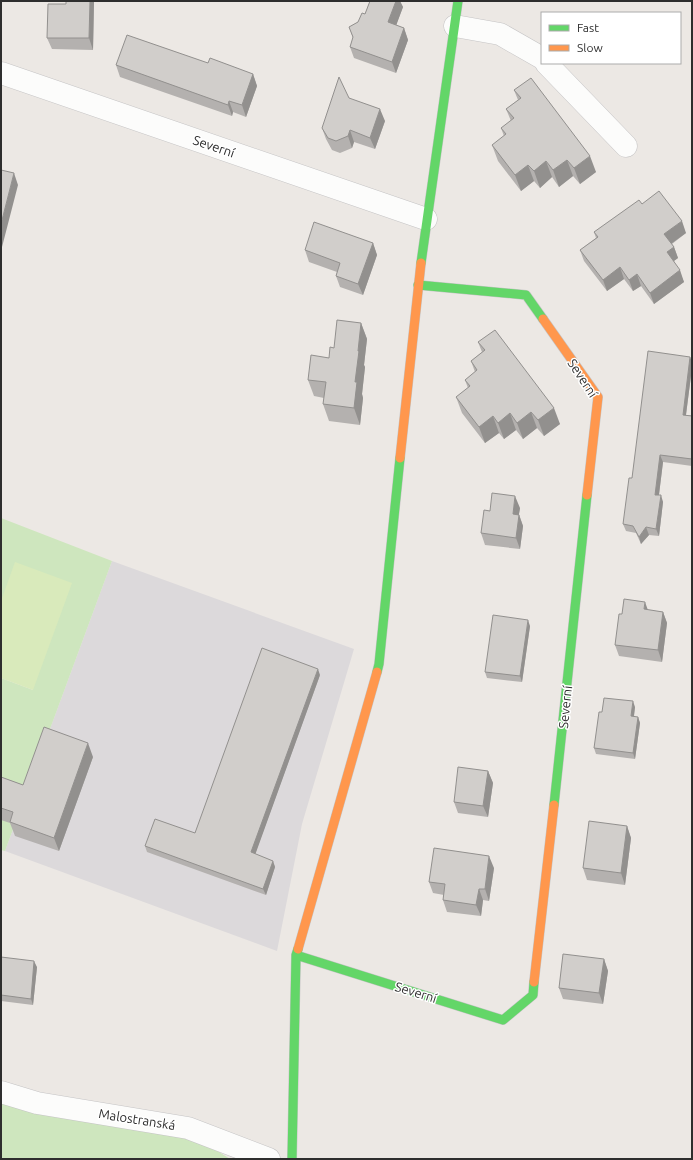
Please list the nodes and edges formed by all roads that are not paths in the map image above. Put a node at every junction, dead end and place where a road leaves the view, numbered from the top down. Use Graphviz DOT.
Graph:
graph roads {
  1 [pos="458,1"];
  2 [pos="455,26"];
  3 [pos="541,57"];
  4 [pos="547,64"];
  5 [pos="1,73"];
  6 [pos="626,146"];
  7 [pos="426,219"];
  8 [pos="418,285"];
  9 [pos="296,955"];
  10 [pos="1,1092"];
  11 [pos="268,1159"];
  12 [pos="292,1159"];
  1 -- 2 [label="street"];
  2 -- 3 [label="street"];
  2 -- 7 [label="street"];
  4 -- 6 [label="street"];
  5 -- 7 [label="street, Severní"];
  7 -- 8 [label="street"];
  8 -- 9 [label="street"];
  8 -- 9 [label="street, Severní"];
  9 -- 12 [label="street"];
  10 -- 11 [label="street, Malostranská"];
}
